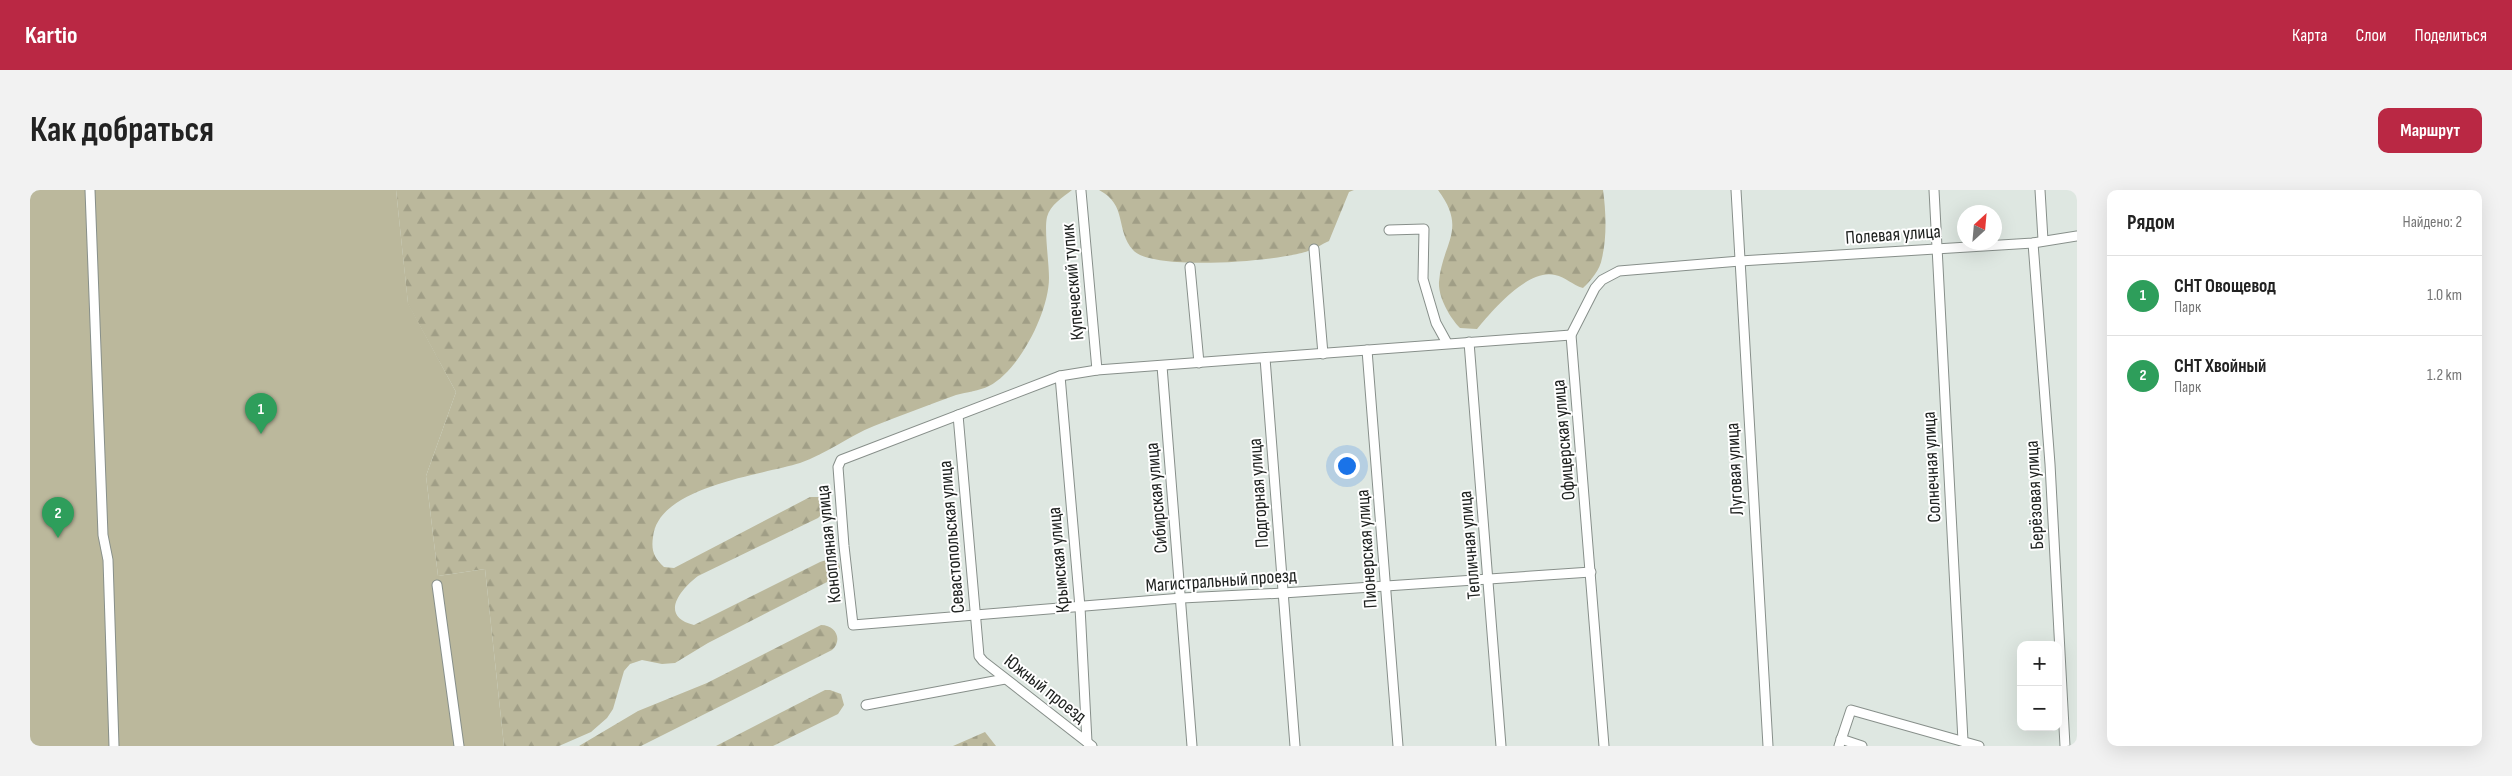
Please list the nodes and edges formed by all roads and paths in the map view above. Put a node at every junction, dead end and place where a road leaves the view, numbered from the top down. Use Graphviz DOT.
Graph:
graph roads {
  1 [pos="90,190"];
  2 [pos="1736,190"];
  3 [pos="1934,190"];
  4 [pos="2040,190"];
  5 [pos="1081,191"];
  6 [pos="1389,230"];
  7 [pos="2077,236"];
  8 [pos="2043,240"];
  9 [pos="2033,243"];
  10 [pos="1936,248"];
  11 [pos="1314,249"];
  12 [pos="1740,261"];
  13 [pos="1190,267"];
  14 [pos="1571,335"];
  15 [pos="1469,342"];
  16 [pos="1448,343"];
  17 [pos="1367,350"];
  18 [pos="1323,354"];
  19 [pos="1265,358"];
  20 [pos="1199,362"];
  21 [pos="1162,366"];
  22 [pos="1097,370"];
  23 [pos="1060,376"];
  24 [pos="958,415"];
  25 [pos="1591,572"];
  26 [pos="1489,578"];
  27 [pos="437,585"];
  28 [pos="1386,586"];
  29 [pos="1283,593"];
  30 [pos="1182,598"];
  31 [pos="1080,607"];
  32 [pos="975,616"];
  33 [pos="853,625"];
  34 [pos="979,656"];
  35 [pos="1005,679"];
  36 [pos="866,705"];
  37 [pos="1963,741"];
  38 [pos="1840,742"];
  39 [pos="1090,744"];
  40 [pos="114,746"];
  41 [pos="459,746"];
  42 [pos="1192,746"];
  43 [pos="1294,746"];
  44 [pos="1398,746"];
  45 [pos="1501,746"];
  46 [pos="1604,746"];
  47 [pos="1768,746"];
  48 [pos="1862,746"];
  49 [pos="1979,746"];
  50 [pos="2065,746"];
  1 -- 40 [label="street"];
  2 -- 12 [label="street, Луговая улица"];
  3 -- 10 [label="street, Солнечная улица"];
  4 -- 8 [label="street"];
  5 -- 22 [label="street, Купеческий тупик"];
  6 -- 16 [label="street"];
  7 -- 8 [label="street, Полевая улица"];
  8 -- 9 [label="street, Полевая улица"];
  9 -- 10 [label="street, Полевая улица"];
  9 -- 50 [label="street, Берёзовая улица"];
  10 -- 12 [label="street, Полевая улица"];
  10 -- 37 [label="street, Солнечная улица"];
  11 -- 18 [label="street"];
  12 -- 14 [label="street"];
  12 -- 47 [label="street, Луговая улица"];
  13 -- 20 [label="street"];
  14 -- 15 [label="street"];
  14 -- 25 [label="street, Офицерская улица"];
  15 -- 16 [label="street"];
  15 -- 26 [label="street, Тепличная улица"];
  16 -- 17 [label="street"];
  17 -- 18 [label="street"];
  17 -- 28 [label="street, Пионерская улица"];
  18 -- 19 [label="street"];
  19 -- 20 [label="street"];
  19 -- 29 [label="street, Подгорная улица"];
  20 -- 21 [label="street"];
  21 -- 22 [label="street"];
  21 -- 30 [label="street, Сибирская улица"];
  22 -- 23 [label="street"];
  23 -- 24 [label="street"];
  23 -- 31 [label="street, Крымская улица"];
  24 -- 32 [label="street, Севастопольская улица"];
  24 -- 33 [label="street, Конопляная улица"];
  25 -- 26 [label="street, Магистральный проезд"];
  25 -- 46 [label="street, Офицерская улица"];
  26 -- 28 [label="street, Магистральный проезд"];
  26 -- 45 [label="street, Тепличная улица"];
  27 -- 41 [label="street"];
  28 -- 29 [label="street, Магистральный проезд"];
  28 -- 44 [label="street, Пионерская улица"];
  29 -- 30 [label="street, Магистральный проезд"];
  29 -- 43 [label="street, Подгорная улица"];
  30 -- 31 [label="street, Магистральный проезд"];
  30 -- 42 [label="street, Сибирская улица"];
  31 -- 32 [label="street, Магистральный проезд"];
  31 -- 39 [label="street, Крымская улица"];
  32 -- 33 [label="street, Магистральный проезд"];
  32 -- 34 [label="street, Севастопольская улица"];
  34 -- 35 [label="street, Южный проезд"];
  35 -- 36 [label="street"];
  35 -- 39 [label="street, Южный проезд"];
  37 -- 38 [label="street"];
  37 -- 49 [label="street"];
  38 -- 48 [label="street"];
}
